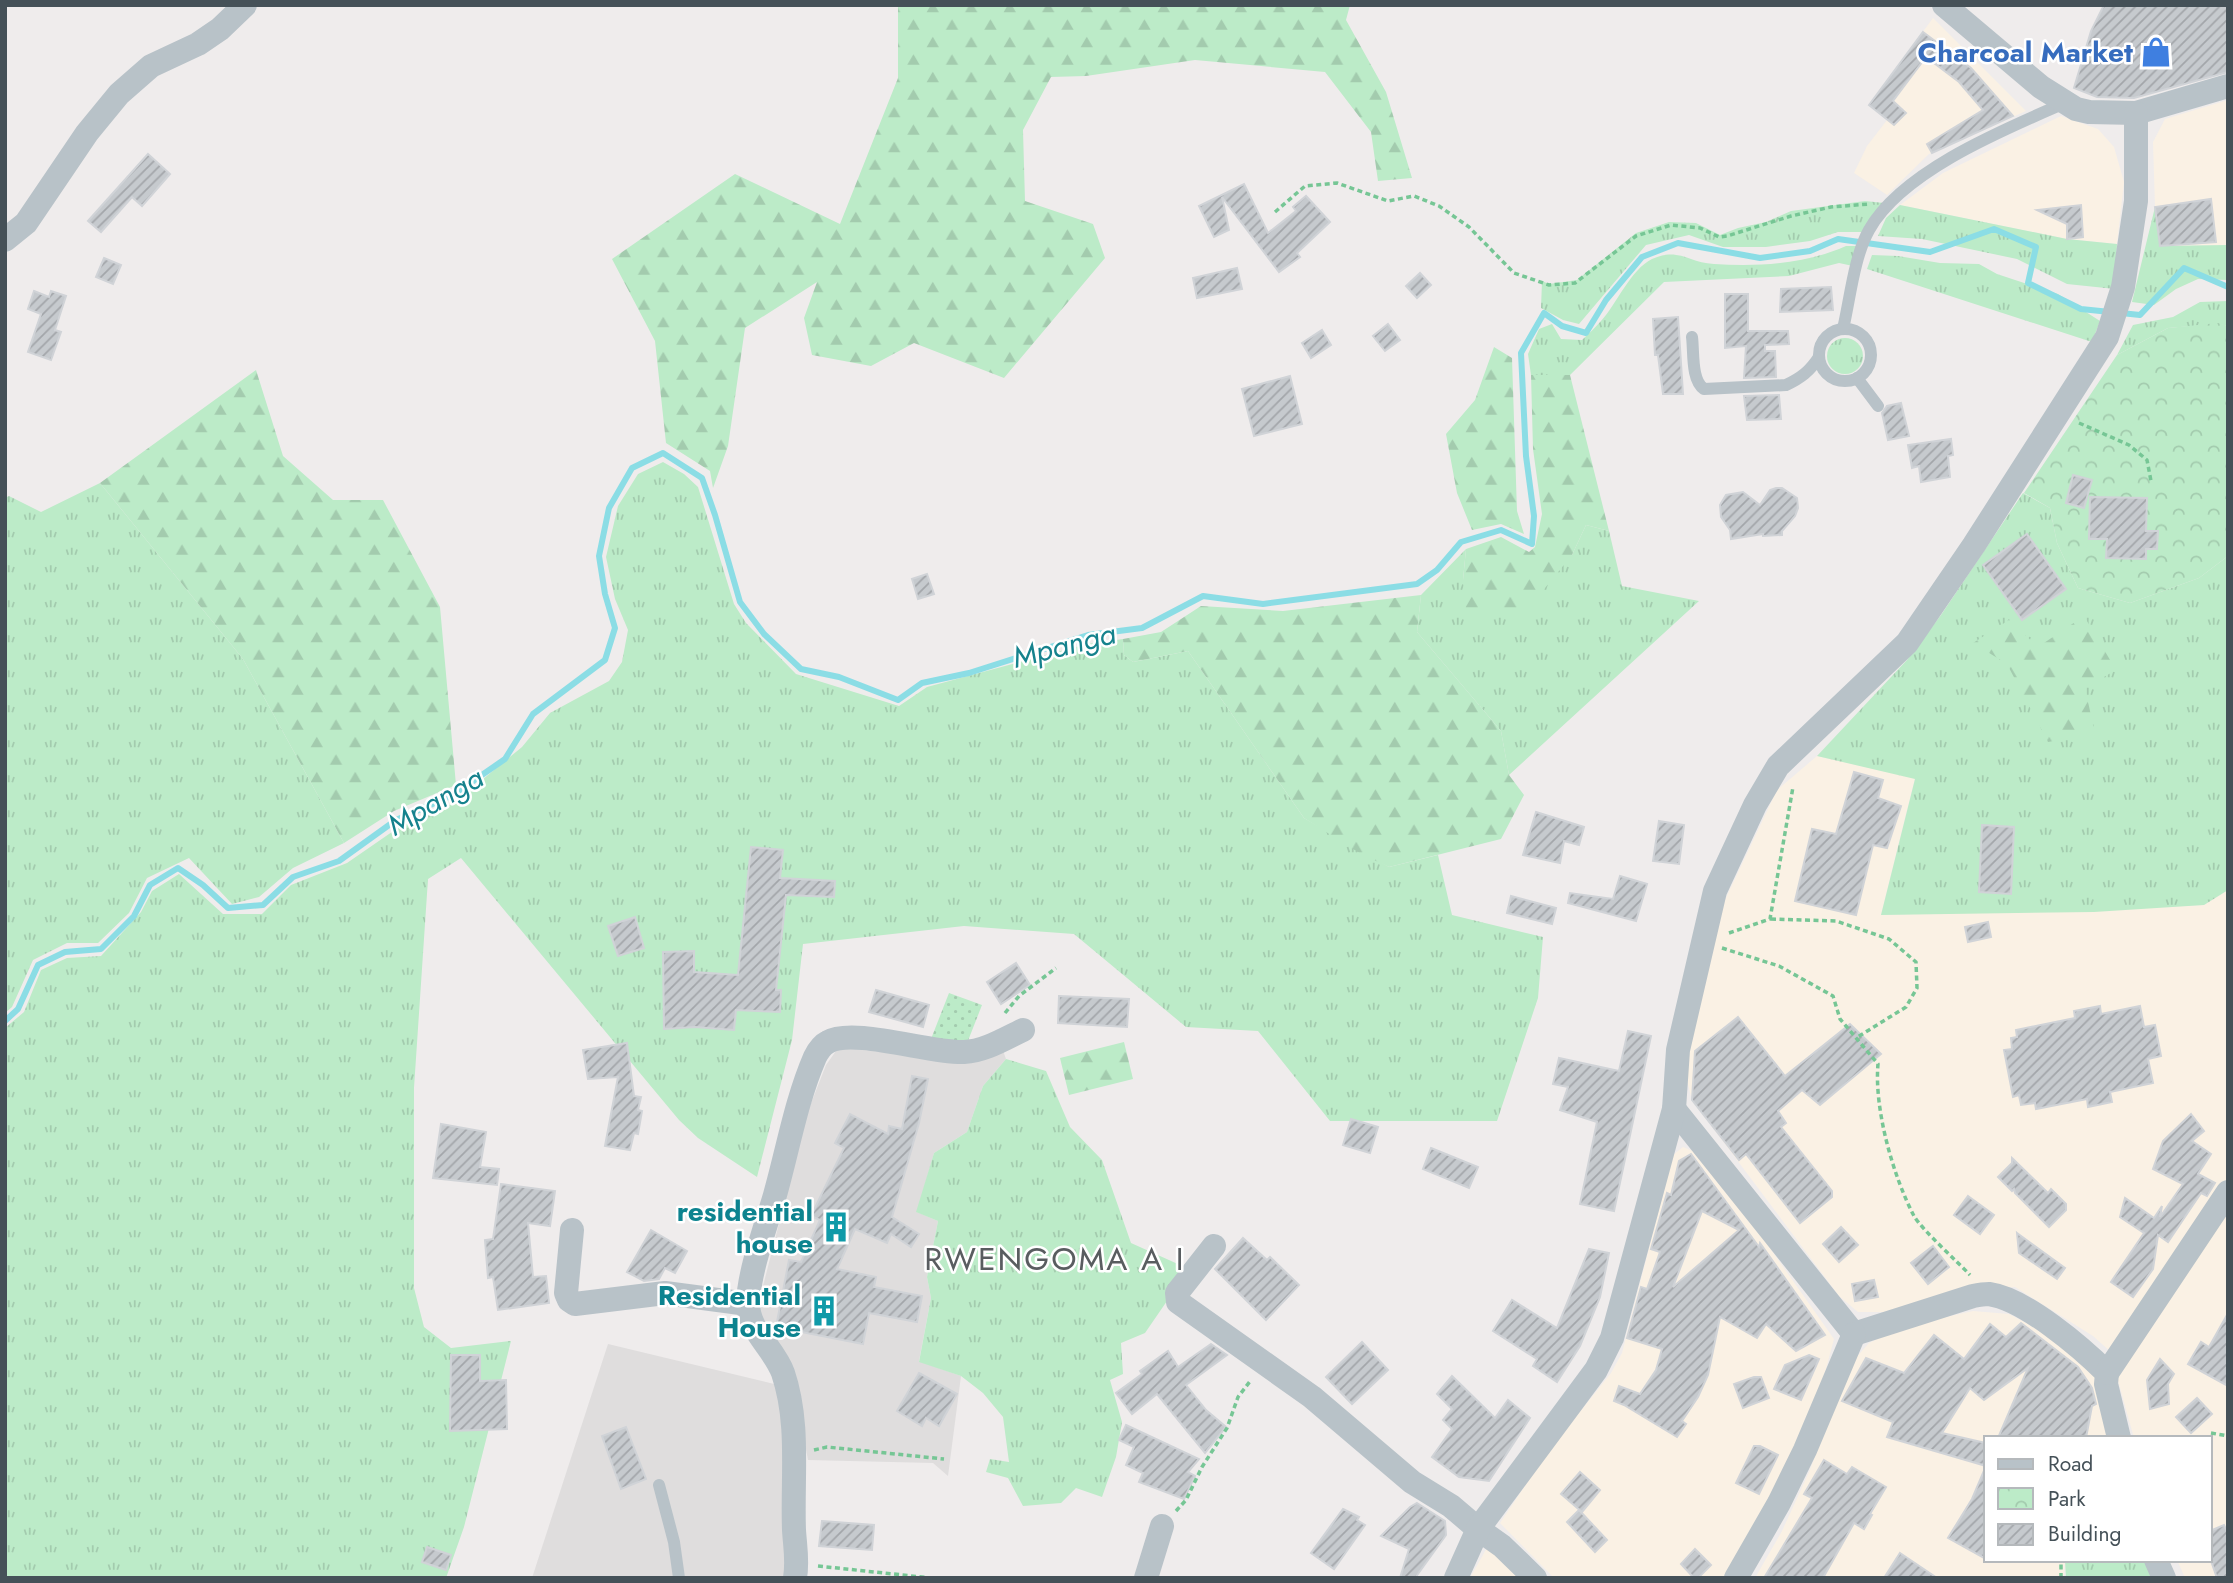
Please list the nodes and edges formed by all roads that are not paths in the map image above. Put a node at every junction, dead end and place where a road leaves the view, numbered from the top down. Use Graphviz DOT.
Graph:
graph roads {
  1 [pos="245,5"];
  2 [pos="1944,5"];
  3 [pos="2228,86"];
  4 [pos="2065,103"];
  5 [pos="2136,113"];
  6 [pos="5,240"];
  7 [pos="1843,329"];
  8 [pos="1692,337"];
  9 [pos="1819,357"];
  10 [pos="1857,378"];
  11 [pos="1878,406"];
  12 [pos="1023,1030"];
  13 [pos="1674,1109"];
  14 [pos="2228,1192"];
  15 [pos="572,1230"];
  16 [pos="1213,1246"];
  17 [pos="748,1304"];
  18 [pos="1854,1334"];
  19 [pos="2107,1373"];
  20 [pos="2119,1436"];
  21 [pos="659,1485"];
  22 [pos="1163,1526"];
  23 [pos="1478,1529"];
  24 [pos="796,1571"];
  25 [pos="679,1578"];
  26 [pos="1146,1578"];
  27 [pos="1456,1578"];
  28 [pos="1535,1578"];
  29 [pos="1736,1578"];
  1 -- 6 [label="street"];
  2 -- 4 [label="street"];
  3 -- 5 [label="street"];
  4 -- 5 [label="street"];
  4 -- 7 [label="lane"];
  5 -- 13 [label="street"];
  7 -- 9 [label="lane"];
  7 -- 10 [label="lane"];
  8 -- 9 [label="lane"];
  9 -- 10 [label="lane"];
  10 -- 11 [label="lane"];
  12 -- 17 [label="street"];
  13 -- 18 [label="street"];
  13 -- 23 [label="street"];
  14 -- 19 [label="street"];
  15 -- 17 [label="street"];
  16 -- 23 [label="street"];
  17 -- 24 [label="street"];
  18 -- 19 [label="street"];
  18 -- 29 [label="street"];
  19 -- 20 [label="street"];
  21 -- 25 [label="lane"];
  22 -- 26 [label="street"];
  23 -- 27 [label="street"];
  23 -- 28 [label="street"];
}
